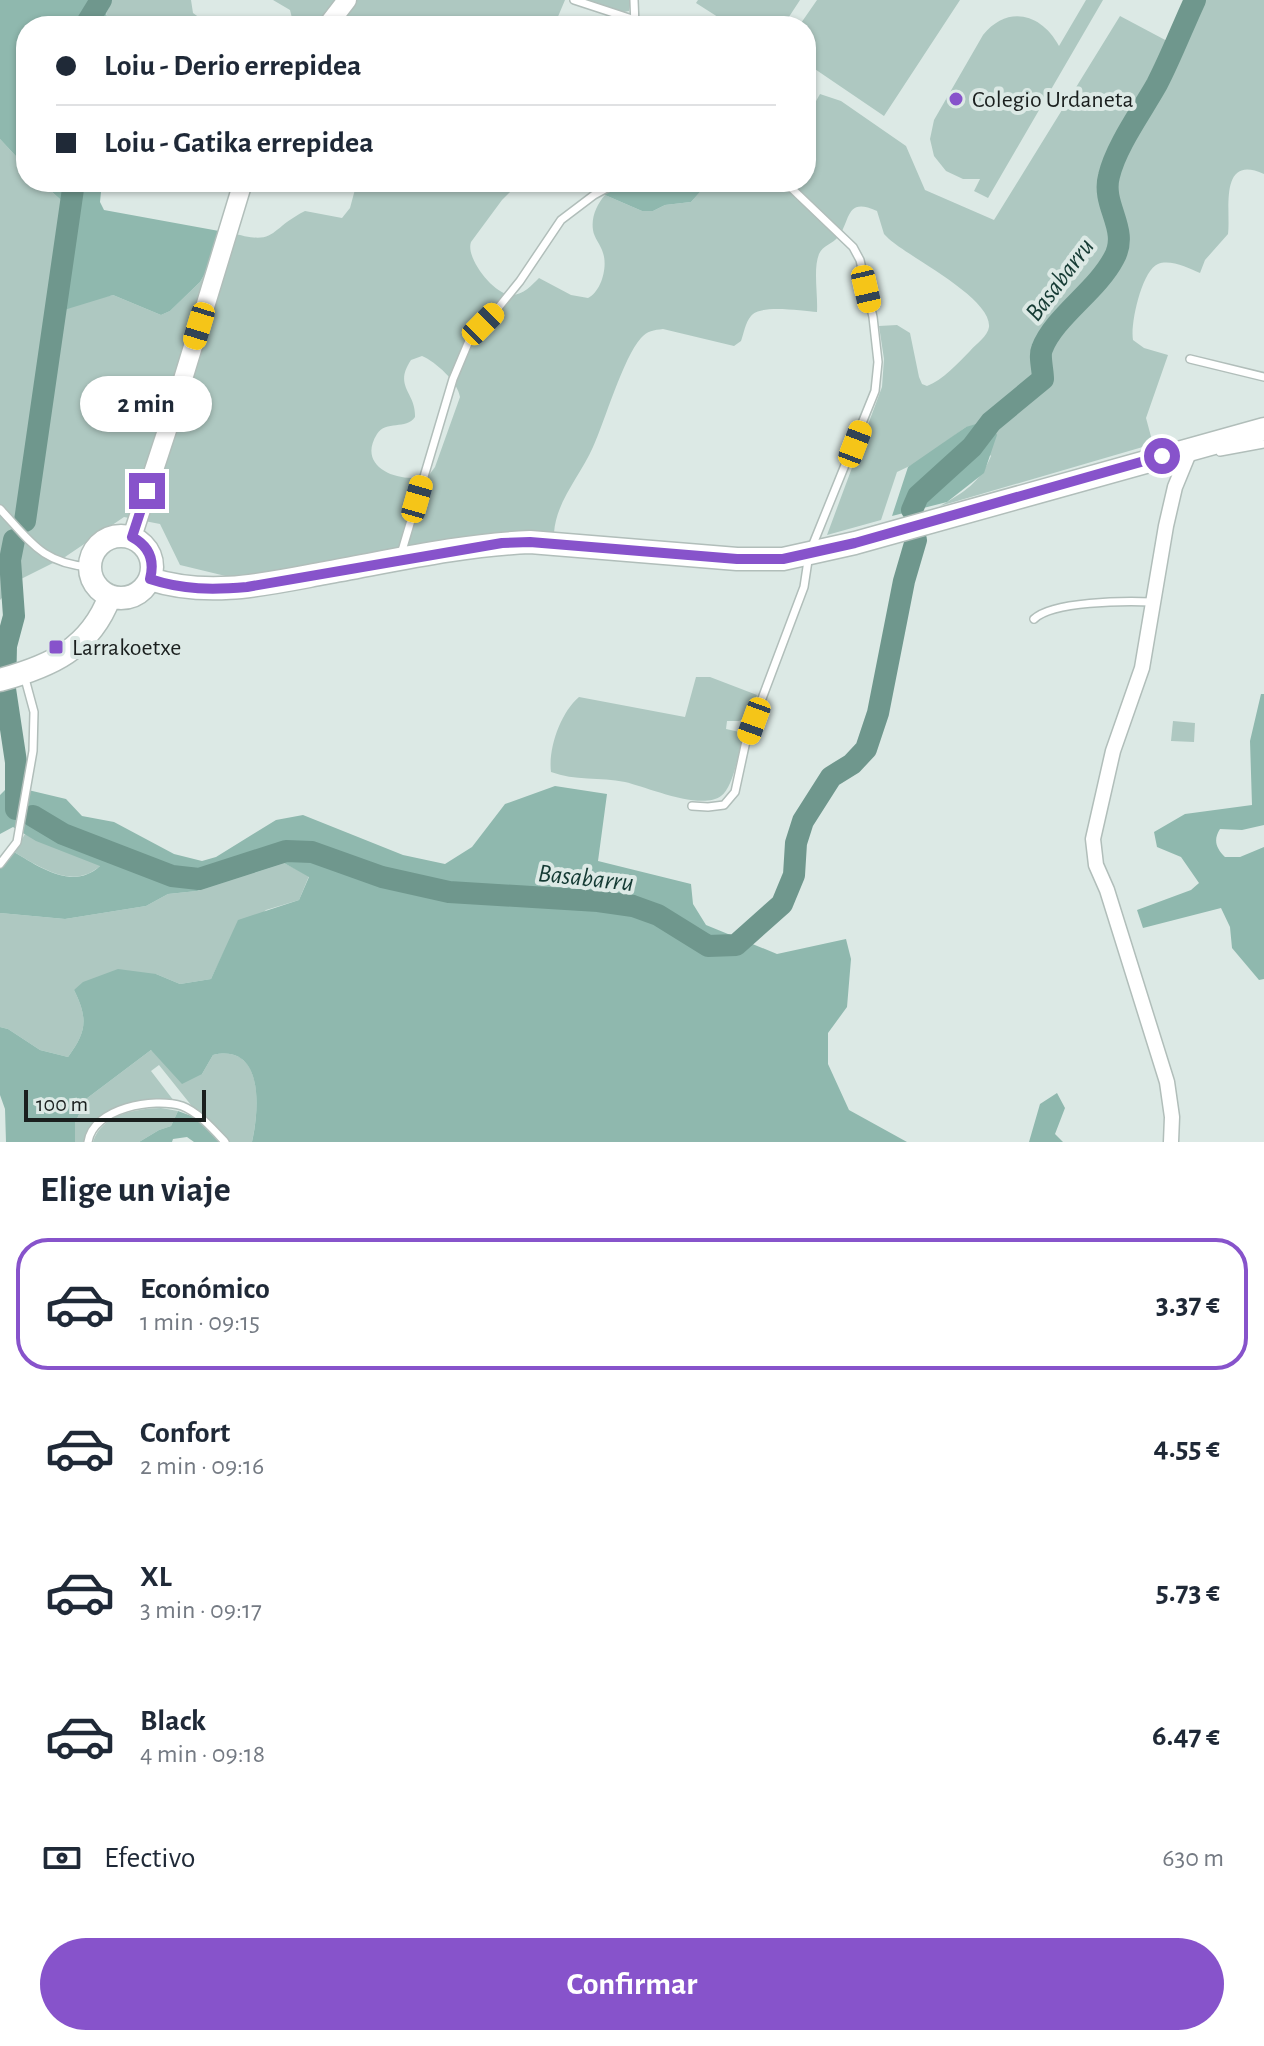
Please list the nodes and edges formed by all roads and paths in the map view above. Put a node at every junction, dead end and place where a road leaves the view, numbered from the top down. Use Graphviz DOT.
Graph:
graph roads {
  1 [pos="347,0"];
  2 [pos="574,0"];
  3 [pos="335,16"];
  4 [pos="616,16"];
  5 [pos="240,192"];
  6 [pos="600,192"];
  7 [pos="796,192"];
  8 [pos="1190,359"];
  9 [pos="1264,377"];
  10 [pos="1264,429"];
  11 [pos="1264,444"];
  12 [pos="1191,448"];
  13 [pos="0,509"];
  14 [pos="132,537"];
  15 [pos="809,554"];
  16 [pos="400,560"];
  17 [pos="89,567"];
  18 [pos="150,579"];
  19 [pos="110,596"];
  20 [pos="1154,602"];
  21 [pos="1034,619"];
  22 [pos="13,676"];
  23 [pos="692,806"];
  24 [pos="0,864"];
  25 [pos="88,1142"];
  26 [pos="225,1142"];
  27 [pos="1171,1142"];
  1 -- 3 [label="street"];
  2 -- 4 [label="lane"];
  5 -- 14 [label="street"];
  6 -- 16 [label="lane"];
  7 -- 15 [label="lane"];
  8 -- 9 [label="lane"];
  10 -- 12 [label="main road"];
  11 -- 12 [label="lane"];
  12 -- 15 [label="main road"];
  12 -- 20 [label="street"];
  13 -- 17 [label="lane"];
  14 -- 17 [label="main road"];
  14 -- 18 [label="main road"];
  15 -- 16 [label="main road"];
  15 -- 23 [label="lane"];
  16 -- 18 [label="main road"];
  17 -- 19 [label="main road"];
  18 -- 19 [label="main road"];
  19 -- 22 [label="main road"];
  20 -- 21 [label="lane"];
  20 -- 27 [label="street"];
  22 -- 24 [label="lane"];
  25 -- 26 [label="lane"];
}
